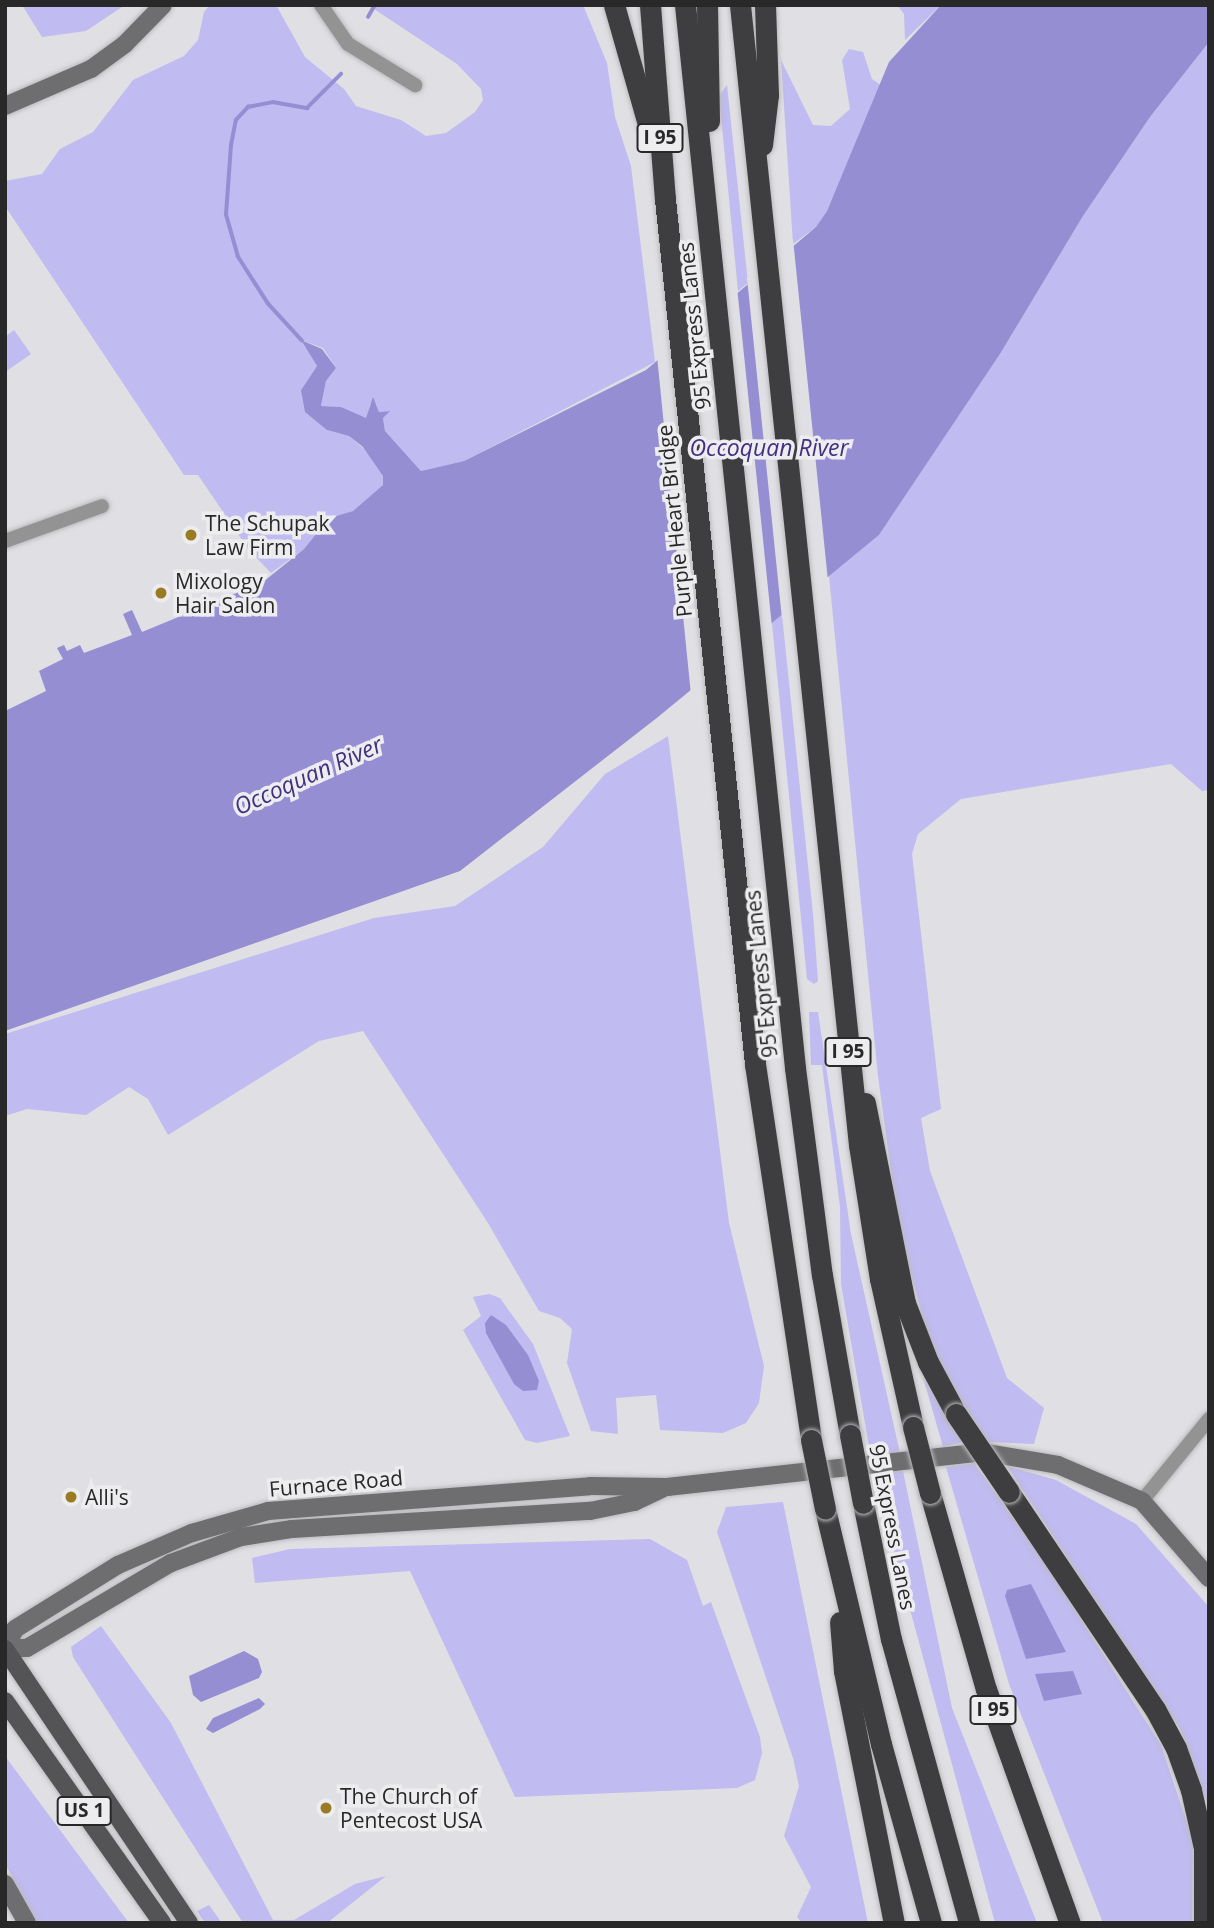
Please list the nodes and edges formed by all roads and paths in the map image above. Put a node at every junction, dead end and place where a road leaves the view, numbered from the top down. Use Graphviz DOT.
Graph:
graph roads {
  1 [pos="163,5"];
  2 [pos="321,5"];
  3 [pos="614,5"];
  4 [pos="650,5"];
  5 [pos="685,5"];
  6 [pos="707,5"];
  7 [pos="740,5"];
  8 [pos="765,5"];
  9 [pos="415,85"];
  10 [pos="5,106"];
  11 [pos="758,178"];
  12 [pos="665,199"];
  13 [pos="709,231"];
  14 [pos="102,506"];
  15 [pos="5,541"];
  16 [pos="845,1023"];
  17 [pos="1209,1419"];
  18 [pos="667,1487"];
  19 [pos="1142,1501"];
  20 [pos="330,1505"];
  21 [pos="332,1527"];
  22 [pos="836,1561"];
  23 [pos="1209,1578"];
  24 [pos="5,1648"];
  25 [pos="5,1701"];
  26 [pos="5,1884"];
  27 [pos="27,1923"];
  28 [pos="162,1923"];
  29 [pos="189,1923"];
  30 [pos="894,1923"];
  31 [pos="931,1923"];
  32 [pos="969,1923"];
  33 [pos="1070,1923"];
  34 [pos="1204,1923"];
  1 -- 10 [label="main road"];
  2 -- 9 [label="street"];
  3 -- 12 [label="highway"];
  4 -- 12 [label="highway, I 95"];
  5 -- 13 [label="highway, 95 Express Lanes"];
  6 -- 13 [label="highway"];
  7 -- 11 [label="highway, I 95"];
  8 -- 11 [label="highway"];
  11 -- 16 [label="highway, I 95"];
  12 -- 22 [label="highway, Purple Heart Bridge / I 95, bridge"];
  13 -- 32 [label="highway, 95 Express Lanes, bridge"];
  14 -- 15 [label="street"];
  16 -- 33 [label="highway, I 95, bridge"];
  16 -- 34 [label="highway, bridge"];
  17 -- 19 [label="street"];
  18 -- 19 [label="main road, Furnace Road"];
  18 -- 20 [label="main road, Furnace Road"];
  18 -- 21 [label="main road, Furnace Road"];
  19 -- 23 [label="main road, Furnace Road"];
  20 -- 21 [label="main road"];
  20 -- 24 [label="main road, Furnace Road"];
  21 -- 24 [label="main road, Furnace Road"];
  22 -- 30 [label="highway"];
  22 -- 31 [label="highway, I 95"];
  24 -- 29 [label="main road, US 1"];
  25 -- 28 [label="main road, US 1"];
  26 -- 27 [label="main road"];
}
